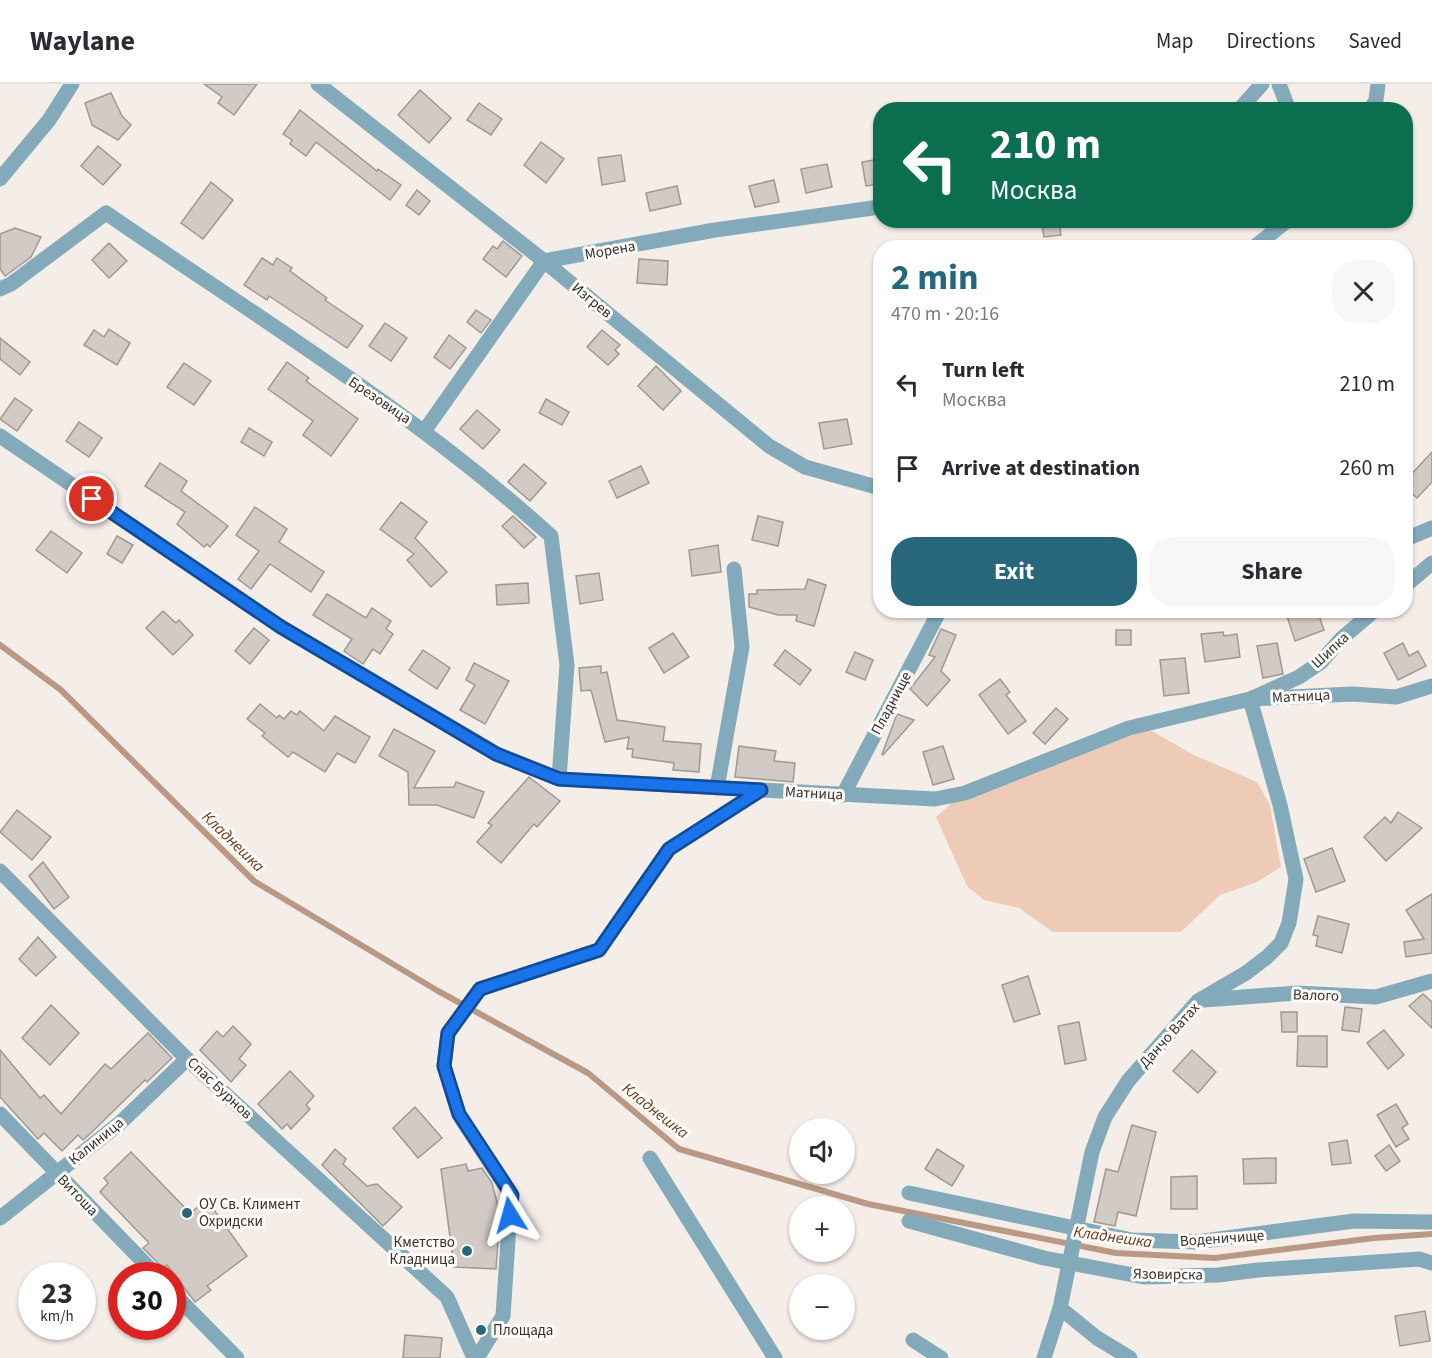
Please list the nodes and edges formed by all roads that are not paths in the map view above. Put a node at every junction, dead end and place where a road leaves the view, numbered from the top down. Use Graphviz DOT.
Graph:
graph roads {
  1 [pos="72,84"];
  2 [pos="318,84"];
  3 [pos="1262,84"];
  4 [pos="1279,84"];
  5 [pos="1378,84"];
  6 [pos="1246,102"];
  7 [pos="1286,102"];
  8 [pos="1375,102"];
  9 [pos="0,179"];
  10 [pos="873,208"];
  11 [pos="1278,228"];
  12 [pos="1263,240"];
  13 [pos="544,261"];
  14 [pos="0,289"];
  15 [pos="425,430"];
  16 [pos="0,436"];
  17 [pos="873,486"];
  18 [pos="1432,528"];
  19 [pos="1413,536"];
  20 [pos="1432,562"];
  21 [pos="734,569"];
  22 [pos="1413,579"];
  23 [pos="936,618"];
  24 [pos="1366,618"];
  25 [pos="1432,686"];
  26 [pos="1250,699"];
  27 [pos="559,779"];
  28 [pos="717,788"];
  29 [pos="761,790"];
  30 [pos="843,795"];
  31 [pos="0,871"];
  32 [pos="1432,981"];
  33 [pos="1198,1001"];
  34 [pos="187,1059"];
  35 [pos="0,1114"];
  36 [pos="650,1158"];
  37 [pos="56,1172"];
  38 [pos="909,1193"];
  39 [pos="0,1218"];
  40 [pos="909,1221"];
  41 [pos="1432,1222"];
  42 [pos="1078,1230"];
  43 [pos="1071,1260"];
  44 [pos="143,1262"];
  45 [pos="1432,1263"];
  46 [pos="186,1306"];
  47 [pos="1060,1308"];
  48 [pos="913,1340"];
  49 [pos="237,1358"];
  50 [pos="476,1358"];
  51 [pos="775,1358"];
  52 [pos="941,1358"];
  53 [pos="1044,1358"];
  54 [pos="1130,1358"];
  1 -- 9 [label="street"];
  2 -- 13 [label="street, Изгрев"];
  3 -- 6 [label="street"];
  4 -- 7 [label="street"];
  5 -- 8 [label="street"];
  10 -- 13 [label="street, Морена"];
  11 -- 12 [label="street"];
  13 -- 15 [label="street"];
  13 -- 17 [label="street, Изгрев"];
  14 -- 15 [label="street, Брезовица"];
  15 -- 27 [label="street, Брезовица"];
  16 -- 27 [label="street, Матница"];
  18 -- 19 [label="street"];
  20 -- 22 [label="street"];
  21 -- 28 [label="street"];
  23 -- 30 [label="street, Пладнище"];
  24 -- 26 [label="street, Шипка"];
  25 -- 26 [label="street, Матница"];
  26 -- 30 [label="street, Матница"];
  26 -- 33 [label="street, Данчо Ватах"];
  27 -- 28 [label="street, Матница"];
  28 -- 29 [label="street, Матница"];
  29 -- 30 [label="street, Матница"];
  29 -- 50 [label="street"];
  31 -- 34 [label="street, Спас Бурнов"];
  32 -- 33 [label="street, Валого"];
  33 -- 42 [label="street, Данчо Ватах"];
  34 -- 37 [label="street, Калиница"];
  34 -- 50 [label="street, Спас Бурнов"];
  35 -- 37 [label="street, Витоша"];
  36 -- 51 [label="street"];
  37 -- 39 [label="street, Калиница"];
  37 -- 44 [label="street, Витоша"];
  38 -- 42 [label="street, Воденичище"];
  40 -- 43 [label="street, Язовирска"];
  41 -- 42 [label="street, Воденичище"];
  42 -- 43 [label="street, Данчо Ватах"];
  43 -- 45 [label="street, Язовирска"];
  43 -- 47 [label="street, Данчо Ватах"];
  46 -- 49 [label="street"];
  47 -- 53 [label="street, Данчо Ватах"];
  47 -- 54 [label="street"];
  48 -- 52 [label="street"];
}
